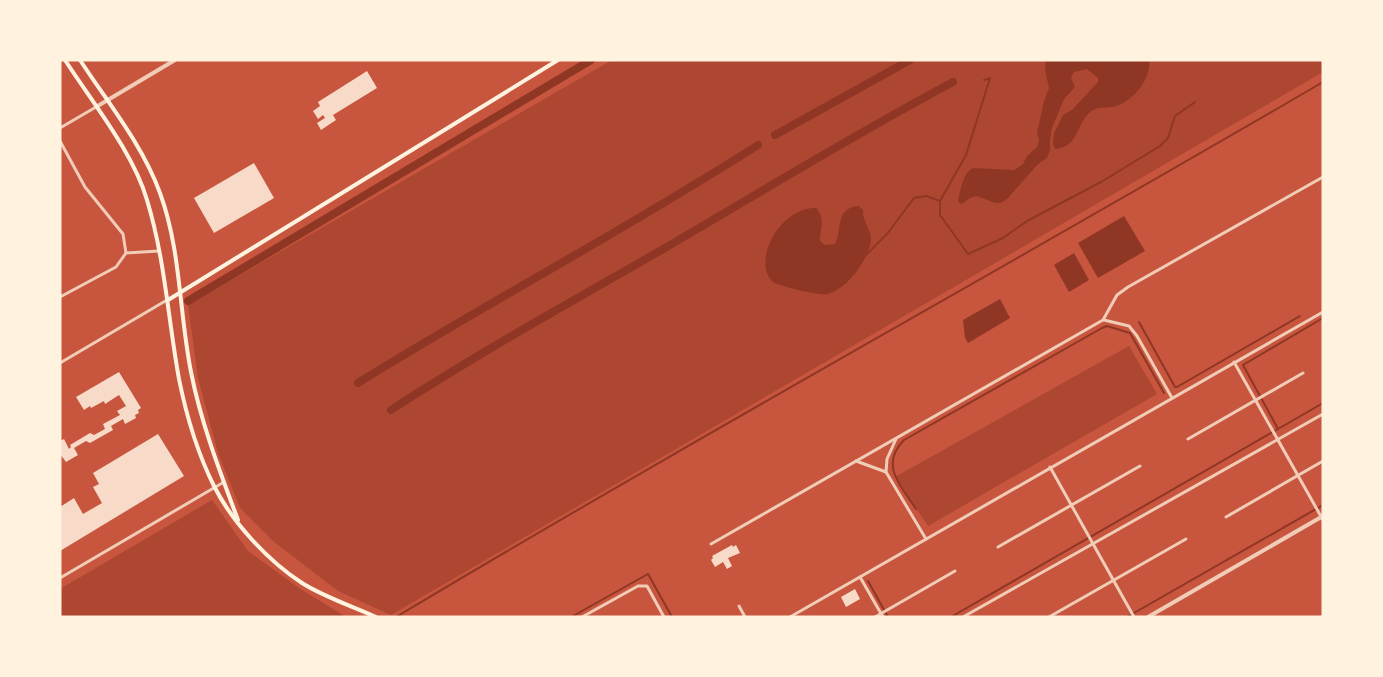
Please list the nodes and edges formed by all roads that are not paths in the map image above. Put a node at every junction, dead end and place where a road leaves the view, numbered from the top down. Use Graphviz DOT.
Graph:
graph roads {
  1 [pos="65,60"];
  2 [pos="80,60"];
  3 [pos="175,60"];
  4 [pos="558,60"];
  5 [pos="106,100"];
  6 [pos="96,107"];
  7 [pos="60,128"];
  8 [pos="60,141"];
  9 [pos="1323,177"];
  10 [pos="161,251"];
  11 [pos="126,253"];
  12 [pos="180,292"];
  13 [pos="60,297"];
  14 [pos="168,300"];
  15 [pos="1323,312"];
  16 [pos="1103,320"];
  17 [pos="1234,362"];
  18 [pos="60,363"];
  19 [pos="1303,373"];
  20 [pos="1172,398"];
  21 [pos="1259,398"];
  22 [pos="1323,414"];
  23 [pos="897,438"];
  24 [pos="1277,438"];
  25 [pos="1188,439"];
  26 [pos="854,461"];
  27 [pos="1323,461"];
  28 [pos="1140,466"];
  29 [pos="1050,467"];
  30 [pos="886,472"];
  31 [pos="1298,476"];
  32 [pos="224,482"];
  33 [pos="214,487"];
  34 [pos="1071,505"];
  35 [pos="1226,517"];
  36 [pos="1322,517"];
  37 [pos="241,526"];
  38 [pos="926,539"];
  39 [pos="1186,539"];
  40 [pos="1093,543"];
  41 [pos="711,544"];
  42 [pos="998,547"];
  43 [pos="955,571"];
  44 [pos="860,577"];
  45 [pos="60,578"];
  46 [pos="1113,580"];
  47 [pos="739,606"];
  48 [pos="882,615"];
  49 [pos="375,617"];
  50 [pos="582,617"];
  51 [pos="664,617"];
  52 [pos="745,617"];
  53 [pos="790,617"];
  54 [pos="875,617"];
  55 [pos="963,617"];
  56 [pos="1049,617"];
  57 [pos="1134,617"];
  58 [pos="1148,617"];
  1 -- 6 [label="main road"];
  2 -- 5 [label="main road"];
  3 -- 5 [label="street"];
  4 -- 12 [label="main road"];
  5 -- 6 [label="street"];
  5 -- 12 [label="main road"];
  6 -- 7 [label="street"];
  6 -- 10 [label="main road"];
  8 -- 11 [label="street"];
  9 -- 16 [label="street"];
  10 -- 11 [label="street"];
  10 -- 14 [label="main road"];
  11 -- 13 [label="street"];
  12 -- 14 [label="main road"];
  12 -- 32 [label="main road"];
  14 -- 18 [label="street"];
  14 -- 33 [label="main road"];
  15 -- 17 [label="street"];
  16 -- 20 [label="street"];
  16 -- 23 [label="street"];
  17 -- 20 [label="street"];
  17 -- 21 [label="street"];
  19 -- 21 [label="street"];
  20 -- 29 [label="street"];
  21 -- 24 [label="street"];
  21 -- 25 [label="street"];
  22 -- 24 [label="street"];
  23 -- 26 [label="street"];
  23 -- 30 [label="street"];
  24 -- 31 [label="street"];
  24 -- 40 [label="street"];
  26 -- 30 [label="street"];
  26 -- 41 [label="street"];
  27 -- 31 [label="street"];
  28 -- 34 [label="street"];
  29 -- 34 [label="street"];
  29 -- 38 [label="street"];
  30 -- 38 [label="street"];
  31 -- 35 [label="street"];
  31 -- 36 [label="street"];
  32 -- 33 [label="street"];
  32 -- 37 [label="main road"];
  33 -- 37 [label="main road"];
  33 -- 45 [label="street"];
  34 -- 40 [label="street"];
  34 -- 42 [label="street"];
  36 -- 58 [label="street"];
  37 -- 49 [label="main road"];
  38 -- 44 [label="street"];
  39 -- 46 [label="street"];
  40 -- 46 [label="street"];
  40 -- 55 [label="street"];
  43 -- 48 [label="street"];
  44 -- 48 [label="street"];
  44 -- 53 [label="street"];
  46 -- 56 [label="street"];
  46 -- 57 [label="street"];
  47 -- 52 [label="street"];
  48 -- 54 [label="street"];
  50 -- 51 [label="street"];
}
